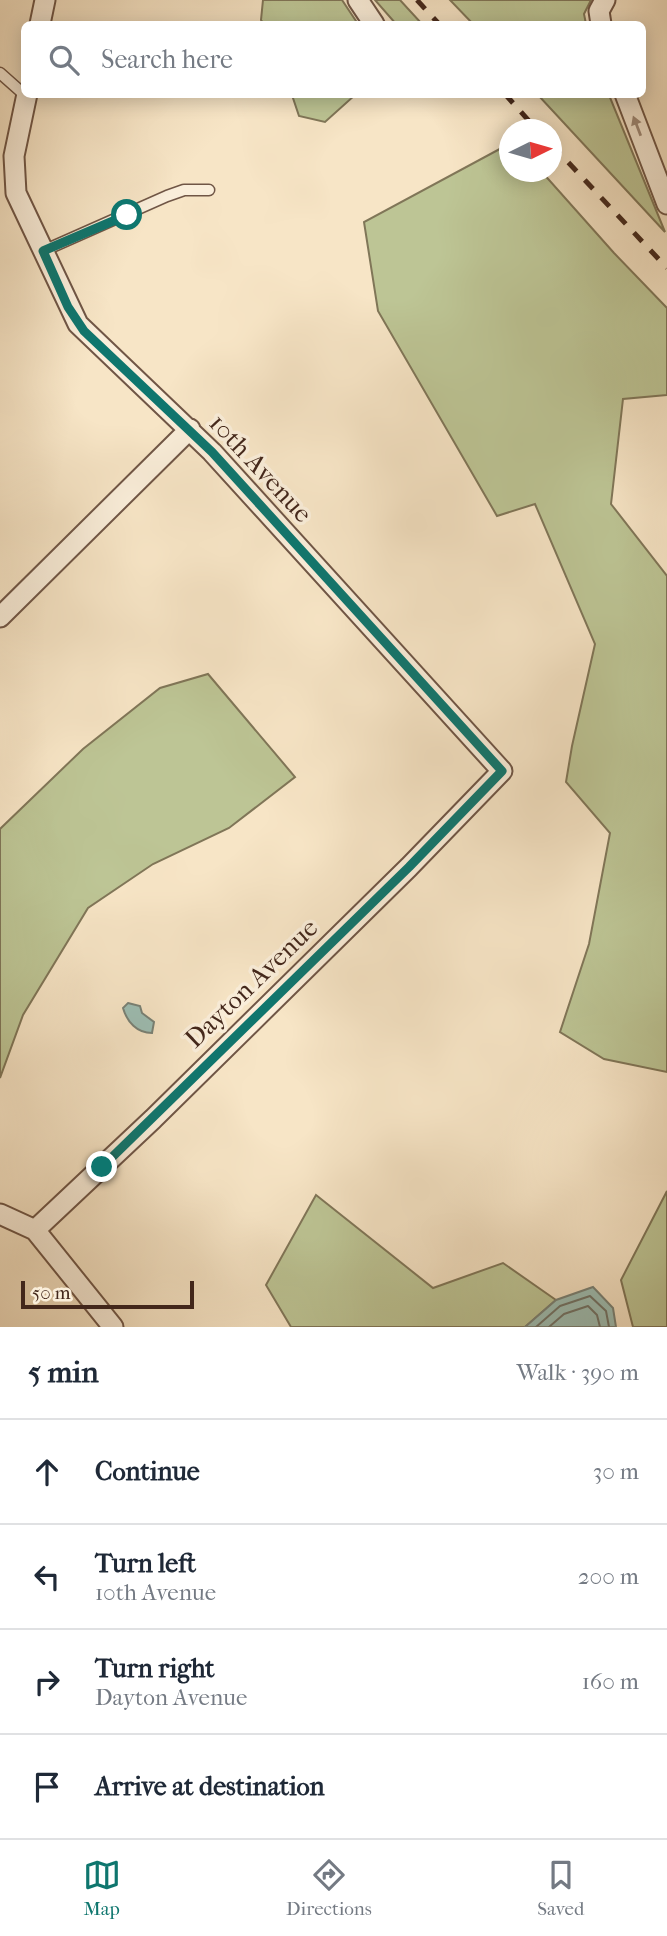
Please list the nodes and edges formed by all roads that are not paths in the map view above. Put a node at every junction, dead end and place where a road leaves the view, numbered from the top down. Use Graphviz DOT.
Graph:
graph roads {
  1 [pos="45,0"];
  2 [pos="358,0"];
  3 [pos="41,21"];
  4 [pos="372,21"];
  5 [pos="0,74"];
  6 [pos="21,91"];
  7 [pos="27,98"];
  8 [pos="627,98"];
  9 [pos="7,189"];
  10 [pos="209,190"];
  11 [pos="667,204"];
  12 [pos="43,251"];
  13 [pos="190,429"];
  14 [pos="0,617"];
  15 [pos="502,771"];
  16 [pos="0,1214"];
  17 [pos="35,1230"];
  18 [pos="113,1327"];
  1 -- 3 [label="street"];
  2 -- 4 [label="street"];
  5 -- 6 [label="lane"];
  7 -- 9 [label="street"];
  11 -- 8 [label="street, one-way"];
  9 -- 12 [label="street, 10th Avenue"];
  10 -- 12 [label="lane"];
  12 -- 13 [label="street, 10th Avenue"];
  13 -- 14 [label="street"];
  13 -- 15 [label="street, 10th Avenue"];
  15 -- 17 [label="street, Dayton Avenue"];
  16 -- 17 [label="street"];
  17 -- 18 [label="street"];
}
